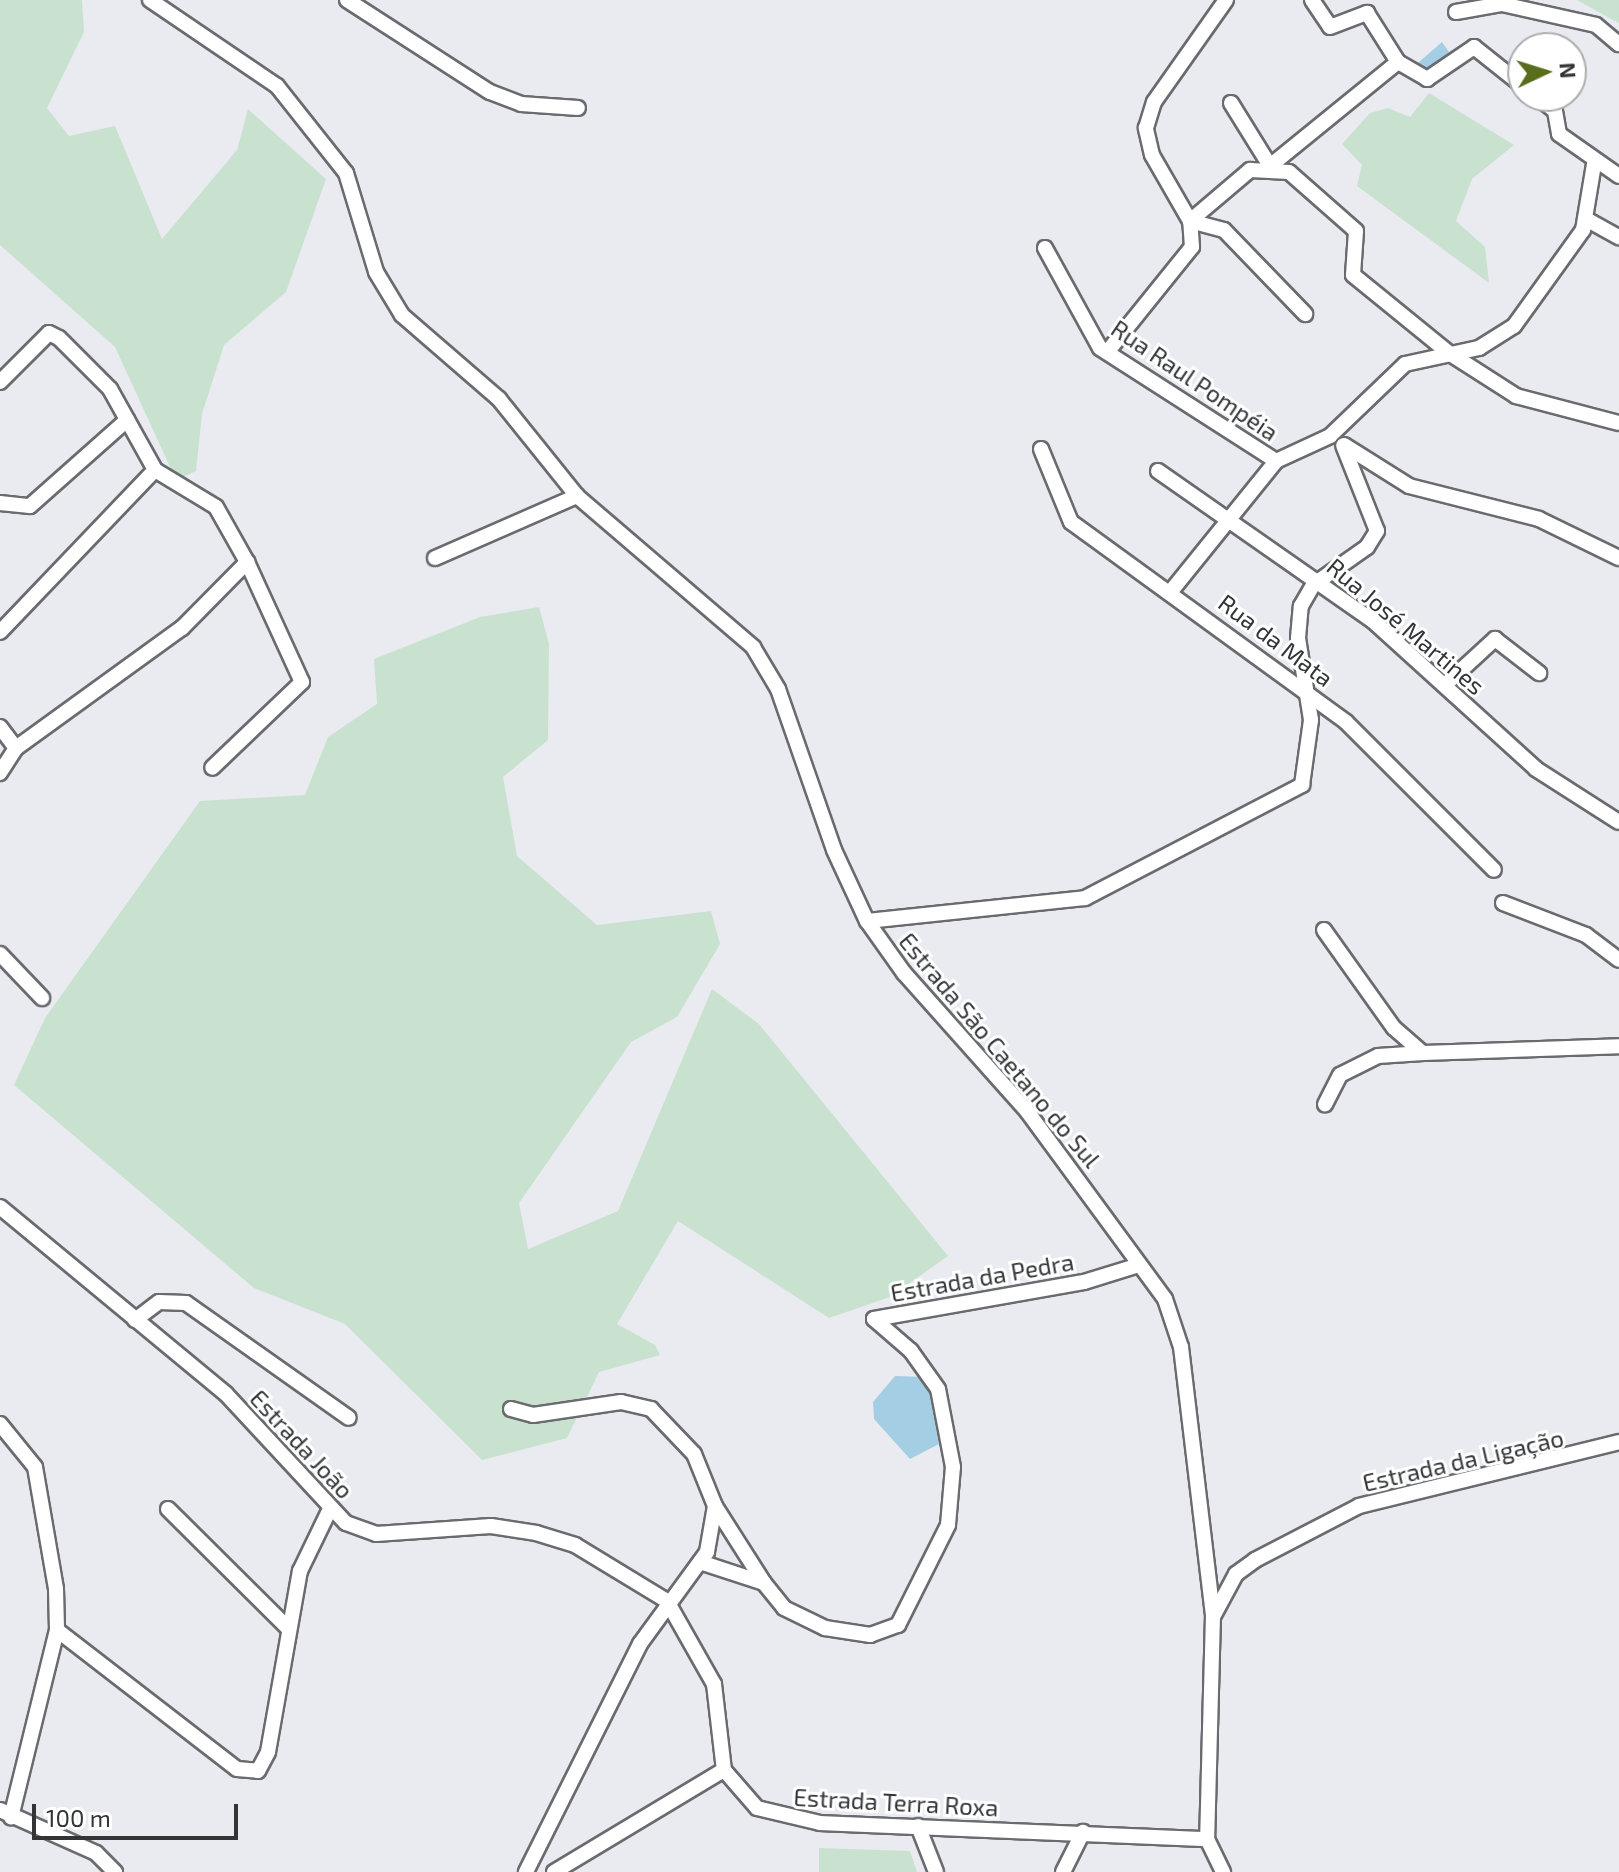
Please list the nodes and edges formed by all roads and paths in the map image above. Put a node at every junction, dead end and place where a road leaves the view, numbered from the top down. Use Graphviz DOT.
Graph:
graph roads {
  1 [pos="150,0"];
  2 [pos="347,0"];
  3 [pos="1226,0"];
  4 [pos="1312,0"];
  5 [pos="1456,12"];
  6 [pos="1619,44"];
  7 [pos="1398,62"];
  8 [pos="1507,73"];
  9 [pos="1231,103"];
  10 [pos="578,108"];
  11 [pos="1555,112"];
  12 [pos="1594,164"];
  13 [pos="1270,166"];
  14 [pos="1619,176"];
  15 [pos="1586,219"];
  16 [pos="1190,221"];
  17 [pos="1619,237"];
  18 [pos="1045,248"];
  19 [pos="1305,314"];
  20 [pos="1108,351"];
  21 [pos="1449,353"];
  22 [pos="0,382"];
  23 [pos="127,420"];
  24 [pos="1619,423"];
  25 [pos="1330,436"];
  26 [pos="1343,445"];
  27 [pos="1041,449"];
  28 [pos="1276,461"];
  29 [pos="155,470"];
  30 [pos="1158,471"];
  31 [pos="577,496"];
  32 [pos="0,503"];
  33 [pos="1231,521"];
  34 [pos="435,558"];
  35 [pos="1619,558"];
  36 [pos="247,562"];
  37 [pos="1319,580"];
  38 [pos="1172,590"];
  39 [pos="0,632"];
  40 [pos="1539,673"];
  41 [pos="1446,684"];
  42 [pos="1308,692"];
  43 [pos="0,727"];
  44 [pos="16,748"];
  45 [pos="212,768"];
  46 [pos="0,773"];
  47 [pos="1619,813"];
  48 [pos="1619,823"];
  49 [pos="1494,870"];
  50 [pos="1503,903"];
  51 [pos="867,921"];
  52 [pos="1324,930"];
  53 [pos="0,954"];
  54 [pos="1619,960"];
  55 [pos="42,998"];
  56 [pos="1619,1046"];
  57 [pos="1423,1053"];
  58 [pos="1325,1104"];
  59 [pos="0,1207"];
  60 [pos="1139,1265"];
  61 [pos="135,1320"];
  62 [pos="511,1409"];
  63 [pos="349,1418"];
  64 [pos="0,1424"];
  65 [pos="1619,1442"];
  66 [pos="715,1506"];
  67 [pos="168,1509"];
  68 [pos="330,1509"];
  69 [pos="700,1562"];
  70 [pos="764,1583"];
  71 [pos="667,1601"];
  72 [pos="1213,1615"];
  73 [pos="289,1629"];
  74 [pos="57,1630"];
  75 [pos="724,1770"];
  76 [pos="5,1813"];
  77 [pos="918,1826"];
  78 [pos="1083,1832"];
  79 [pos="1207,1839"];
  80 [pos="115,1872"];
  81 [pos="526,1872"];
  82 [pos="554,1872"];
  83 [pos="936,1872"];
  84 [pos="1063,1872"];
  85 [pos="1223,1872"];
  1 -- 31 [label="street, Estrada São Caetano do Sul"];
  2 -- 10 [label="street"];
  3 -- 16 [label="street"];
  4 -- 7 [label="street"];
  5 -- 6 [label="street"];
  7 -- 8 [label="street"];
  7 -- 13 [label="street"];
  9 -- 13 [label="street"];
  11 -- 12 [label="street"];
  12 -- 14 [label="street"];
  12 -- 15 [label="street"];
  13 -- 16 [label="street"];
  13 -- 21 [label="street"];
  15 -- 17 [label="street"];
  15 -- 21 [label="street, Rua Raul Pompéia"];
  16 -- 19 [label="street"];
  16 -- 20 [label="street"];
  18 -- 20 [label="street, Rua Raul Pompéia"];
  20 -- 28 [label="street, Rua Raul Pompéia"];
  21 -- 24 [label="street"];
  21 -- 25 [label="street, Rua Raul Pompéia"];
  22 -- 23 [label="street"];
  23 -- 29 [label="street"];
  23 -- 32 [label="street"];
  25 -- 26 [label="street"];
  25 -- 28 [label="street, Rua Raul Pompéia"];
  26 -- 35 [label="street"];
  26 -- 37 [label="street"];
  27 -- 38 [label="street, Rua da Mata"];
  28 -- 33 [label="street, Rua Raul Pompéia"];
  29 -- 36 [label="street"];
  29 -- 39 [label="street"];
  30 -- 33 [label="street, Rua José Martines"];
  31 -- 34 [label="street"];
  31 -- 51 [label="street, Estrada São Caetano do Sul"];
  33 -- 37 [label="street, Rua José Martines"];
  33 -- 38 [label="street, Rua Raul Pompéia"];
  36 -- 44 [label="street"];
  36 -- 45 [label="street"];
  37 -- 41 [label="street, Rua José Martines"];
  37 -- 42 [label="street"];
  38 -- 42 [label="street, Rua da Mata"];
  40 -- 41 [label="street"];
  41 -- 48 [label="street, Rua José Martines"];
  42 -- 49 [label="street, Rua da Mata"];
  42 -- 51 [label="street"];
  43 -- 44 [label="street"];
  44 -- 46 [label="street"];
  47 -- 48 [label="street"];
  50 -- 54 [label="street"];
  51 -- 60 [label="street, Estrada São Caetano do Sul"];
  52 -- 57 [label="street"];
  53 -- 55 [label="street"];
  56 -- 57 [label="street"];
  57 -- 58 [label="street"];
  59 -- 61 [label="street, Estrada João"];
  60 -- 70 [label="street, Estrada da Pedra"];
  60 -- 72 [label="street, Estrada São Caetano do Sul"];
  61 -- 63 [label="street"];
  61 -- 68 [label="street, Estrada João"];
  62 -- 66 [label="street"];
  64 -- 74 [label="street"];
  65 -- 72 [label="street, Estrada da Ligação"];
  66 -- 69 [label="street"];
  66 -- 70 [label="street"];
  67 -- 73 [label="street"];
  68 -- 71 [label="street, Estrada João"];
  68 -- 73 [label="street"];
  69 -- 70 [label="street, Estrada da Pedra"];
  69 -- 71 [label="street"];
  71 -- 75 [label="street"];
  71 -- 81 [label="street"];
  72 -- 79 [label="street"];
  73 -- 74 [label="street"];
  74 -- 76 [label="street"];
  75 -- 77 [label="street, Estrada Terra Roxa"];
  75 -- 82 [label="street"];
  76 -- 80 [label="street"];
  77 -- 78 [label="street, Estrada Terra Roxa"];
  77 -- 83 [label="street"];
  78 -- 79 [label="street, Estrada Terra Roxa"];
  78 -- 84 [label="street"];
  79 -- 85 [label="street"];
}
